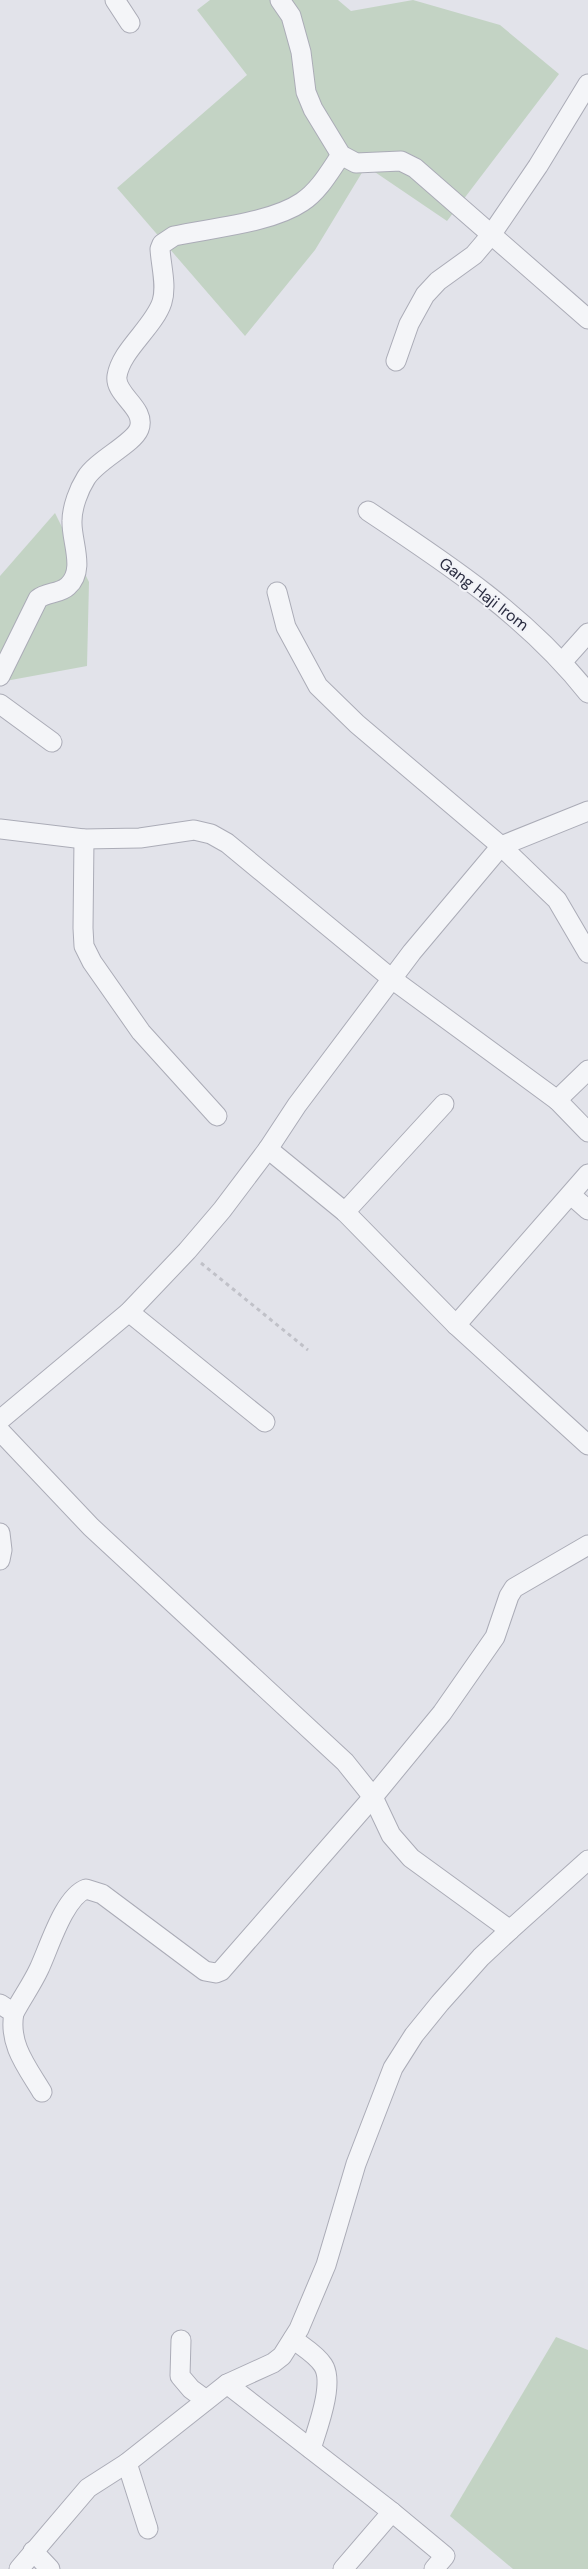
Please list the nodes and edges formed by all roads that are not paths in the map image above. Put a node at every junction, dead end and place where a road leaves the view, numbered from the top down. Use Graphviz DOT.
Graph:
graph roads {
  1 [pos="115,0"];
  2 [pos="280,0"];
  3 [pos="130,23"];
  4 [pos="588,84"];
  5 [pos="341,155"];
  6 [pos="492,235"];
  7 [pos="588,319"];
  8 [pos="396,361"];
  9 [pos="368,510"];
  10 [pos="278,592"];
  11 [pos="588,633"];
  12 [pos="563,661"];
  13 [pos="0,676"];
  14 [pos="588,693"];
  15 [pos="0,704"];
  16 [pos="52,742"];
  17 [pos="588,811"];
  18 [pos="0,829"];
  19 [pos="84,839"];
  20 [pos="501,846"];
  21 [pos="588,953"];
  22 [pos="392,979"];
  23 [pos="588,1070"];
  24 [pos="557,1100"];
  25 [pos="444,1104"];
  26 [pos="217,1116"];
  27 [pos="588,1132"];
  28 [pos="268,1150"];
  29 [pos="588,1174"];
  30 [pos="571,1195"];
  31 [pos="588,1210"];
  32 [pos="345,1212"];
  33 [pos="129,1312"];
  34 [pos="456,1324"];
  35 [pos="0,1420"];
  36 [pos="265,1422"];
  37 [pos="0,1431"];
  38 [pos="588,1445"];
  39 [pos="0,1533"];
  40 [pos="588,1545"];
  41 [pos="0,1560"];
  42 [pos="373,1797"];
  43 [pos="588,1860"];
  44 [pos="510,1930"];
  45 [pos="7,2008"];
  46 [pos="42,2092"];
  47 [pos="293,2339"];
  48 [pos="181,2340"];
  49 [pos="227,2384"];
  50 [pos="206,2400"];
  51 [pos="311,2449"];
  52 [pos="127,2464"];
  53 [pos="392,2512"];
  54 [pos="148,2529"];
  55 [pos="33,2552"];
  56 [pos="19,2569"];
  57 [pos="50,2569"];
  58 [pos="343,2569"];
  59 [pos="434,2569"];
  1 -- 3 [label="street"];
  2 -- 5 [label="street"];
  4 -- 6 [label="street"];
  5 -- 6 [label="street"];
  5 -- 13 [label="street"];
  6 -- 7 [label="street"];
  6 -- 8 [label="street"];
  9 -- 12 [label="street, Gang Haji Irom"];
  10 -- 20 [label="street"];
  11 -- 12 [label="street"];
  12 -- 14 [label="street, Gang Haji Irom"];
  15 -- 16 [label="street"];
  17 -- 20 [label="street"];
  18 -- 19 [label="street"];
  19 -- 22 [label="street"];
  19 -- 26 [label="street"];
  20 -- 21 [label="street"];
  20 -- 22 [label="street"];
  22 -- 24 [label="street"];
  22 -- 28 [label="street"];
  23 -- 24 [label="street"];
  24 -- 27 [label="street"];
  25 -- 32 [label="street"];
  28 -- 32 [label="street"];
  28 -- 33 [label="street"];
  29 -- 30 [label="street"];
  30 -- 31 [label="street"];
  30 -- 34 [label="street"];
  32 -- 34 [label="street"];
  33 -- 35 [label="street"];
  33 -- 36 [label="street"];
  34 -- 38 [label="street"];
  37 -- 42 [label="street"];
  39 -- 41 [label="street"];
  40 -- 42 [label="street"];
  42 -- 44 [label="street"];
  42 -- 45 [label="street"];
  43 -- 44 [label="street"];
  44 -- 47 [label="street"];
  45 -- 46 [label="street"];
  47 -- 49 [label="street"];
  47 -- 51 [label="street"];
  48 -- 50 [label="street"];
  49 -- 50 [label="street"];
  49 -- 51 [label="street"];
  50 -- 52 [label="street"];
  51 -- 53 [label="street"];
  52 -- 54 [label="street"];
  52 -- 55 [label="street"];
  53 -- 58 [label="street"];
  53 -- 59 [label="street"];
  55 -- 56 [label="street"];
  55 -- 57 [label="street"];
}
